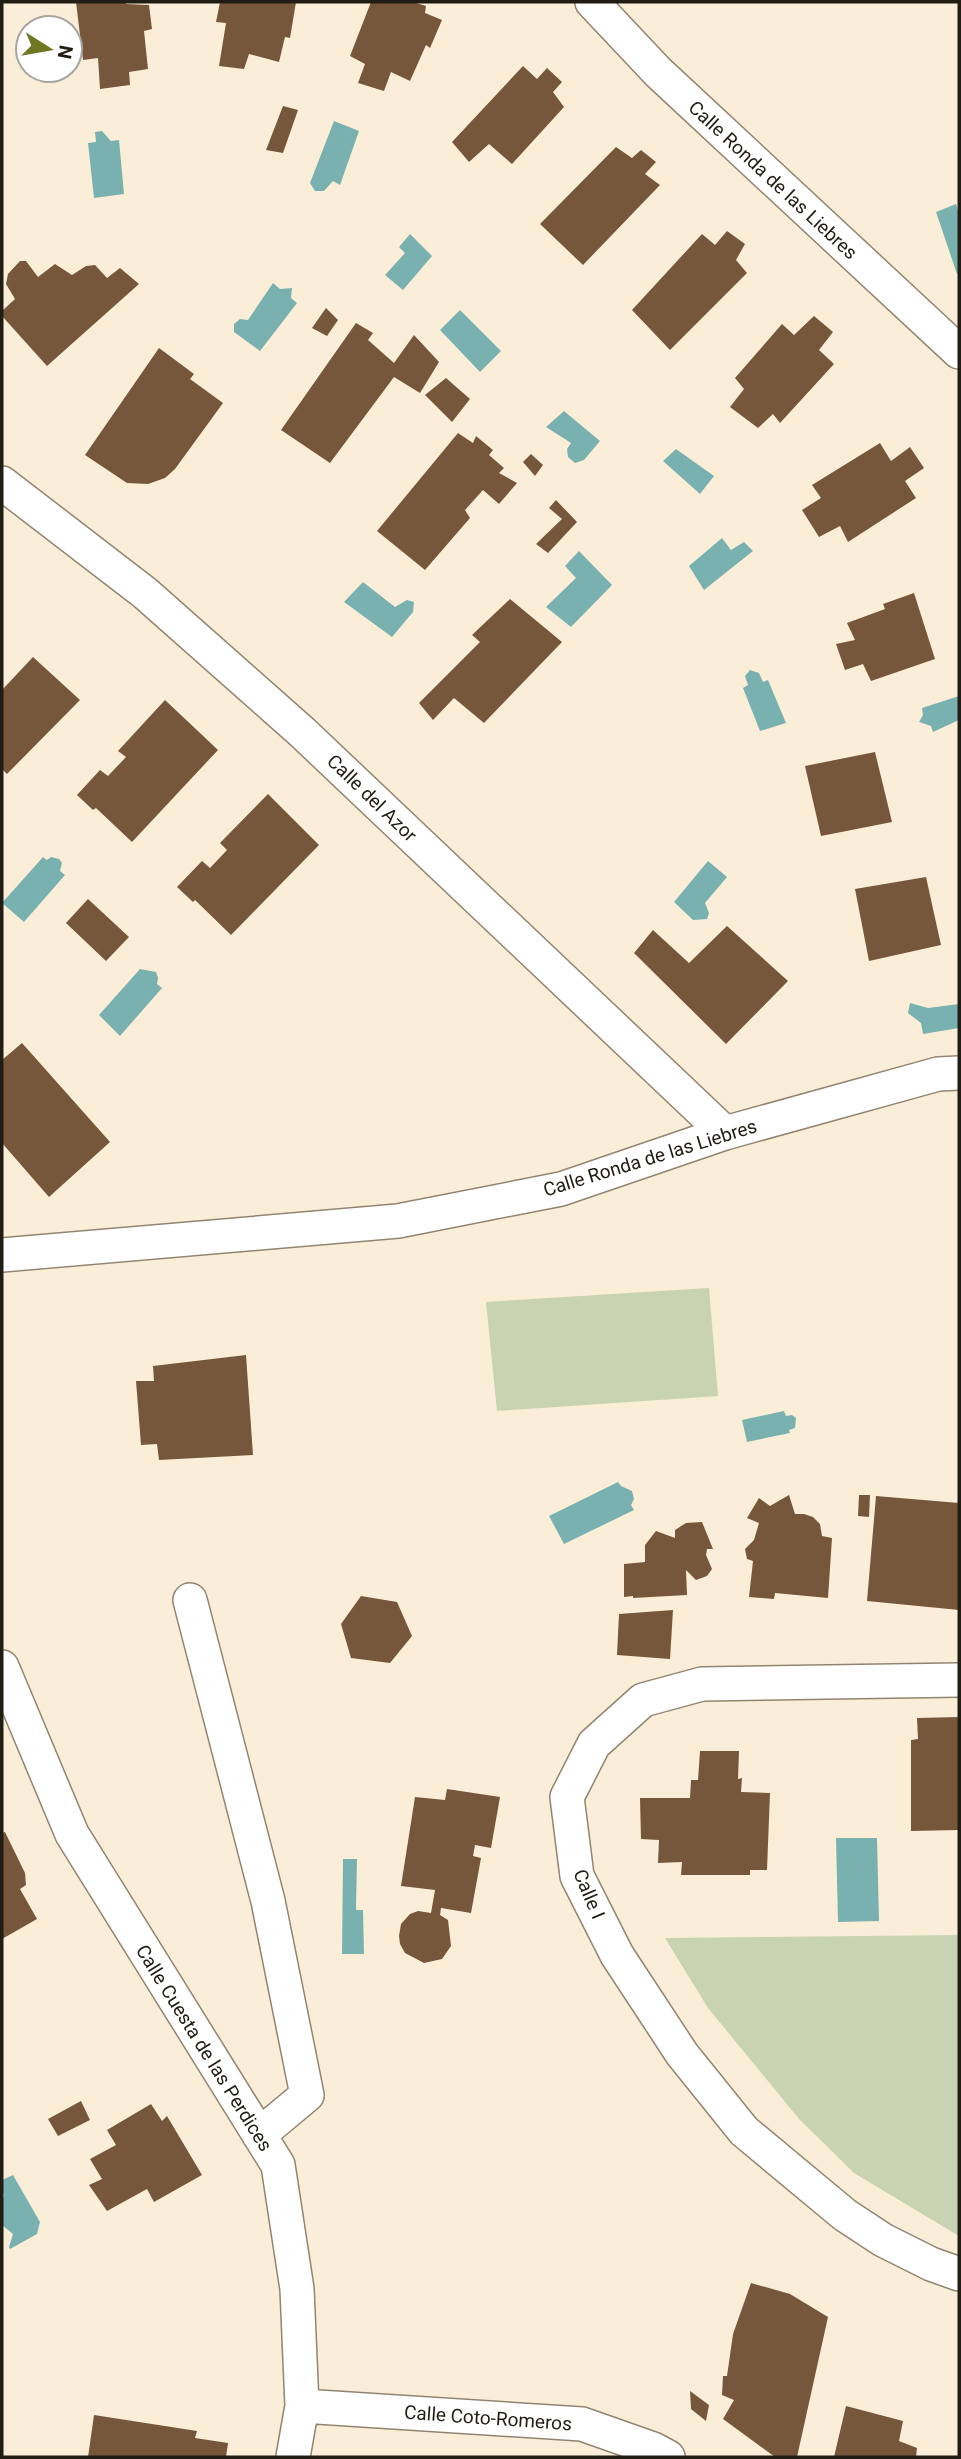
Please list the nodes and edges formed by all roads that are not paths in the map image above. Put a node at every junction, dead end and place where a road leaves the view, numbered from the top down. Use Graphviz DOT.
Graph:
graph roads {
  1 [pos="592,2"];
  2 [pos="959,352"];
  3 [pos="2,483"];
  4 [pos="959,1073"];
  5 [pos="724,1133"];
  6 [pos="2,1255"];
  7 [pos="190,1600"];
  8 [pos="2,1667"];
  9 [pos="959,1680"];
  10 [pos="259,2135"];
  11 [pos="959,2274"];
  12 [pos="302,2406"];
  13 [pos="293,2457"];
  14 [pos="668,2457"];
  1 -- 2 [label="street, Calle Ronda de las Liebres"];
  3 -- 5 [label="street, Calle del Azor"];
  4 -- 5 [label="street, Calle Ronda de las Liebres"];
  5 -- 6 [label="street, Calle Ronda de las Liebres"];
  7 -- 10 [label="street"];
  8 -- 10 [label="street, Calle Cuesta de las Perdices"];
  9 -- 11 [label="street, Calle I"];
  10 -- 12 [label="street, Calle Cuesta de las Perdices"];
  12 -- 13 [label="street, Calle Cuesta de las Perdices"];
  12 -- 14 [label="street, Calle Coto-Romeros"];
}
